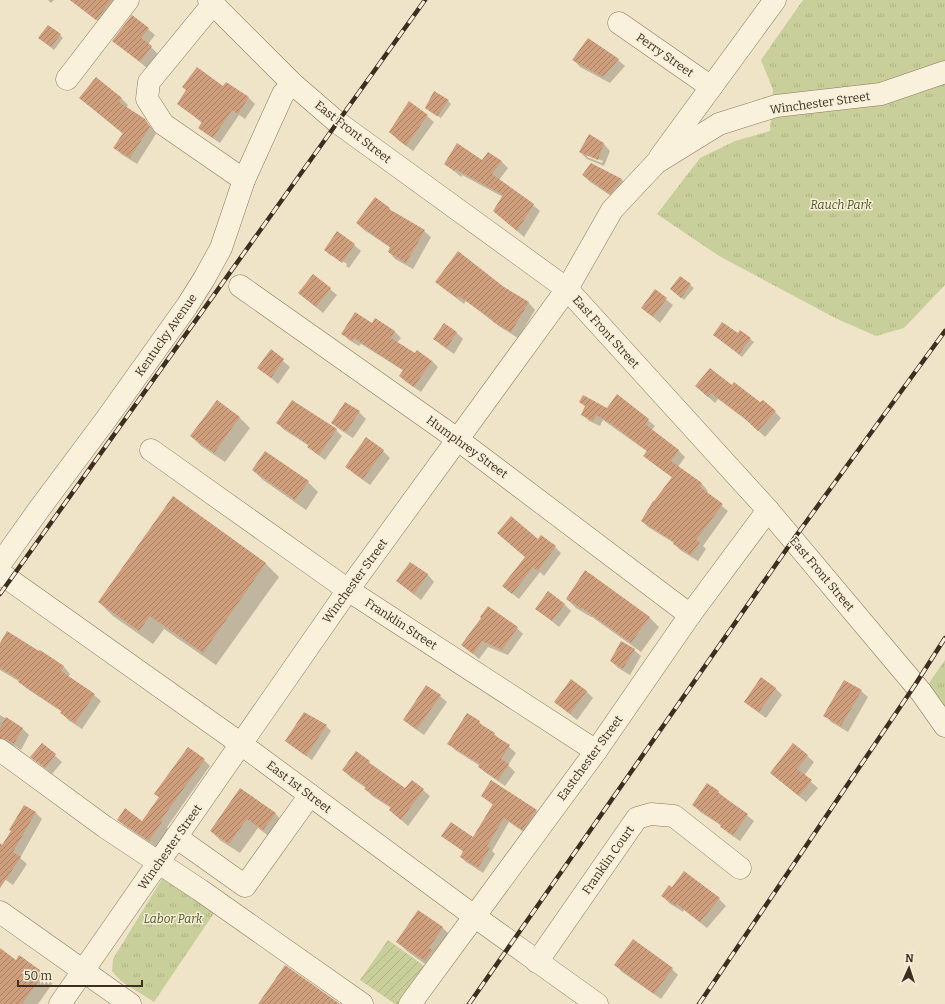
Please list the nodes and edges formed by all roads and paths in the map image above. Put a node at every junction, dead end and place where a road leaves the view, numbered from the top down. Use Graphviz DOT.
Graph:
graph roads {
  1 [pos="128,0"];
  2 [pos="775,0"];
  3 [pos="211,2"];
  4 [pos="619,23"];
  5 [pos="945,72"];
  6 [pos="67,79"];
  7 [pos="292,84"];
  8 [pos="711,87"];
  9 [pos="656,162"];
  10 [pos="244,180"];
  11 [pos="240,286"];
  12 [pos="567,289"];
  13 [pos="458,439"];
  14 [pos="151,450"];
  15 [pos="768,510"];
  16 [pos="0,564"];
  17 [pos="0,573"];
  18 [pos="348,590"];
  19 [pos="690,615"];
  20 [pos="945,726"];
  21 [pos="241,744"];
  22 [pos="0,750"];
  23 [pos="596,751"];
  24 [pos="310,795"];
  25 [pos="176,837"];
  26 [pos="158,863"];
  27 [pos="740,868"];
  28 [pos="0,912"];
  29 [pos="474,916"];
  30 [pos="537,962"];
  31 [pos="84,971"];
  32 [pos="60,1004"];
  33 [pos="130,1004"];
  34 [pos="362,1004"];
  35 [pos="410,1004"];
  36 [pos="597,1004"];
  1 -- 6 [label="street"];
  2 -- 8 [label="street, Winchester Street"];
  3 -- 7 [label="street, East Front Street"];
  3 -- 10 [label="street"];
  4 -- 8 [label="street, Perry Street"];
  5 -- 9 [label="street, Winchester Street"];
  7 -- 10 [label="street, Kentucky Avenue"];
  7 -- 12 [label="street, East Front Street"];
  8 -- 9 [label="street, Winchester Street"];
  9 -- 12 [label="street, Winchester Street"];
  10 -- 16 [label="street, Kentucky Avenue"];
  11 -- 13 [label="street, Humphrey Street"];
  12 -- 13 [label="street, Winchester Street"];
  12 -- 15 [label="street, East Front Street"];
  13 -- 18 [label="street, Winchester Street"];
  13 -- 19 [label="street, Humphrey Street"];
  14 -- 18 [label="street, Franklin Street"];
  15 -- 19 [label="street, Eastchester Street"];
  15 -- 20 [label="street, East Front Street"];
  17 -- 21 [label="street, East 1st Street"];
  18 -- 21 [label="street, Winchester Street"];
  18 -- 23 [label="street, Franklin Street"];
  19 -- 23 [label="street, Eastchester Street"];
  21 -- 24 [label="street, East 1st Street"];
  21 -- 25 [label="street, Winchester Street"];
  22 -- 26 [label="street"];
  23 -- 29 [label="street, Eastchester Street"];
  24 -- 25 [label="street"];
  24 -- 29 [label="street, East 1st Street"];
  25 -- 26 [label="street, Winchester Street"];
  26 -- 31 [label="street, Winchester Street"];
  26 -- 34 [label="street"];
  27 -- 30 [label="street, Franklin Court"];
  28 -- 31 [label="street"];
  29 -- 30 [label="street, East 1st Street"];
  29 -- 35 [label="street, Eastchester Street"];
  30 -- 36 [label="street, East 1st Street"];
  31 -- 32 [label="street, Winchester Street"];
  31 -- 33 [label="street"];
}
